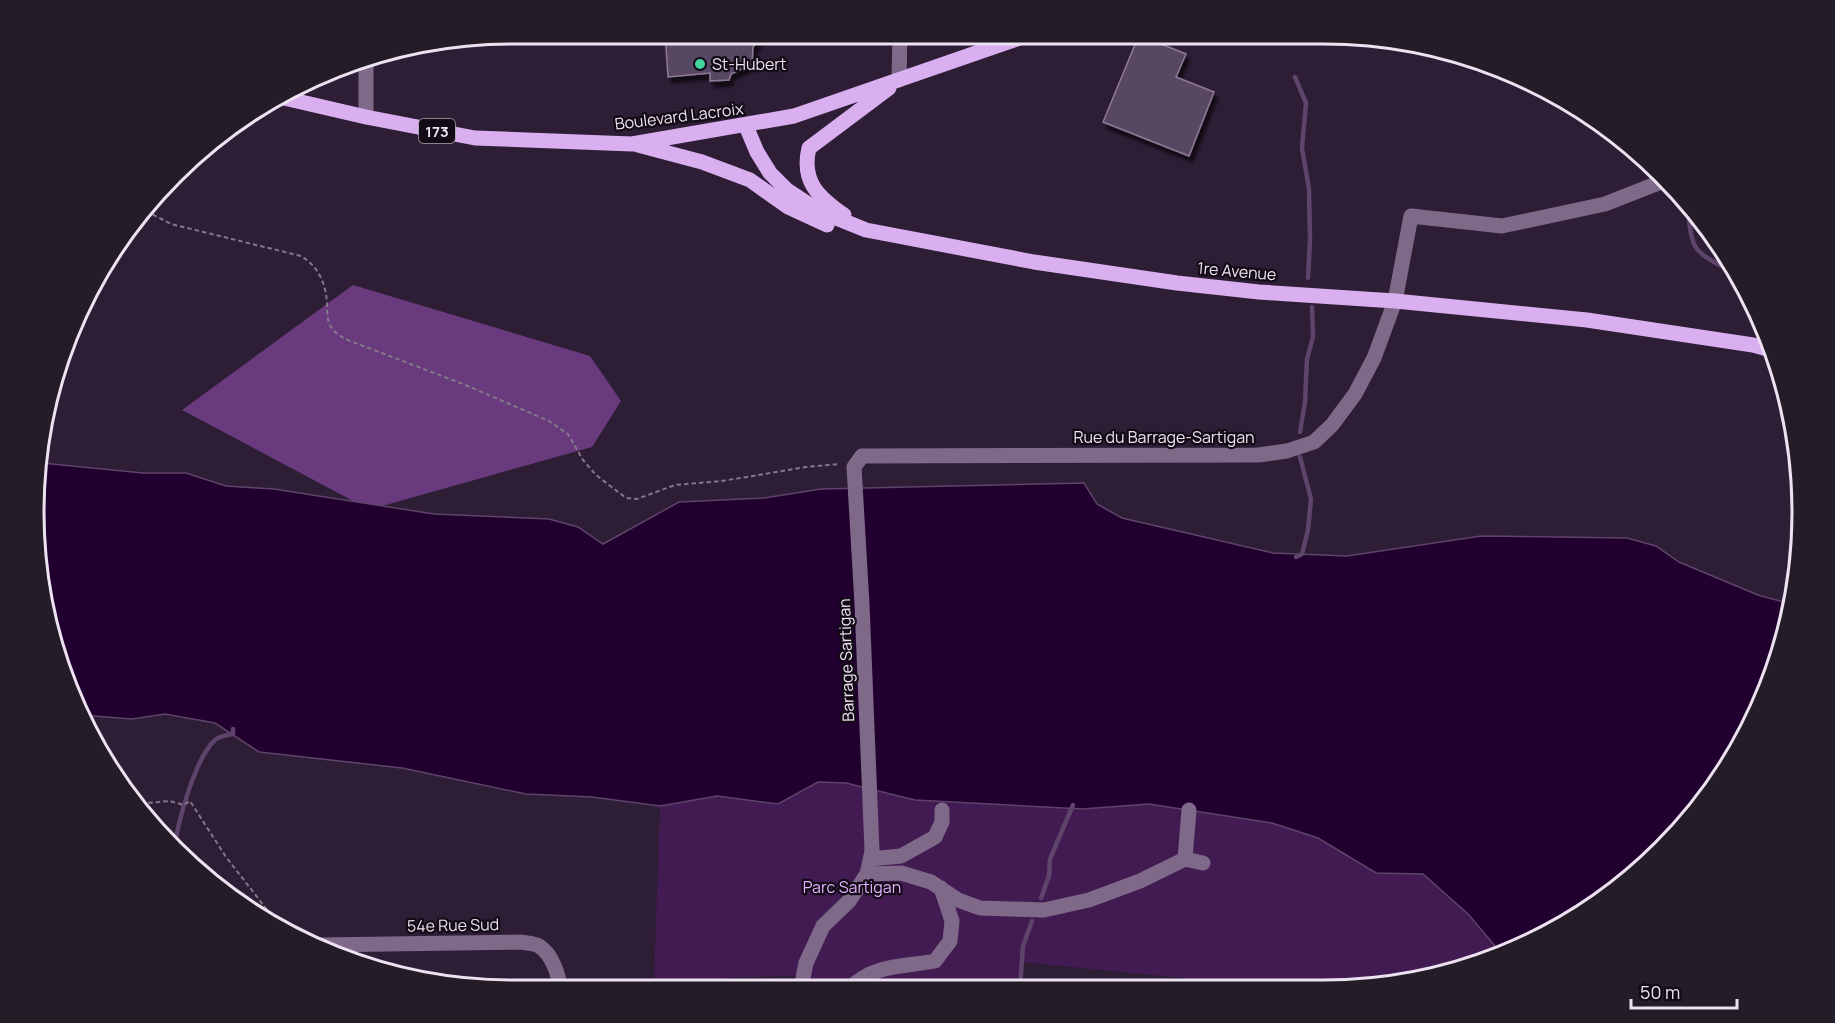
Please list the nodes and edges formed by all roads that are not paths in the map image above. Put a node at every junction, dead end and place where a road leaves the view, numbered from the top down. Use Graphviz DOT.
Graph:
graph roads {
  1 [pos="900,44"];
  2 [pos="1003,44"];
  3 [pos="366,66"];
  4 [pos="899,80"];
  5 [pos="293,98"];
  6 [pos="366,117"];
  7 [pos="746,126"];
  8 [pos="632,144"];
  9 [pos="1657,184"];
  10 [pos="866,230"];
  11 [pos="1395,301"];
  12 [pos="1762,347"];
  13 [pos="855,465"];
  14 [pos="942,810"];
  15 [pos="1189,810"];
  16 [pos="1185,859"];
  17 [pos="869,862"];
  18 [pos="1203,863"];
  19 [pos="941,888"];
  20 [pos="334,945"];
  21 [pos="560,980"];
  22 [pos="803,980"];
  23 [pos="858,980"];
  1 -- 4 [label="street"];
  2 -- 4 [label="main road, Boulevard Lacroix / 173"];
  3 -- 6 [label="street"];
  4 -- 7 [label="main road, Boulevard Lacroix / 173"];
  4 -- 10 [label="main road"];
  5 -- 6 [label="main road, Boulevard Lacroix / 173"];
  6 -- 8 [label="main road, Boulevard Lacroix / 173"];
  7 -- 8 [label="main road, Boulevard Lacroix / 173"];
  7 -- 10 [label="main road, 1re Avenue"];
  8 -- 10 [label="main road"];
  9 -- 11 [label="street, Rue du Barrage-Sartigan"];
  10 -- 11 [label="main road, 1re Avenue"];
  11 -- 12 [label="main road, 1re Avenue"];
  11 -- 13 [label="street, Rue du Barrage-Sartigan"];
  13 -- 17 [label="street, Barrage Sartigan"];
  14 -- 17 [label="street"];
  15 -- 16 [label="street"];
  16 -- 18 [label="street"];
  16 -- 19 [label="street"];
  17 -- 19 [label="street"];
  17 -- 22 [label="street"];
  19 -- 23 [label="street"];
  20 -- 21 [label="street, 54e Rue Sud"];
}
